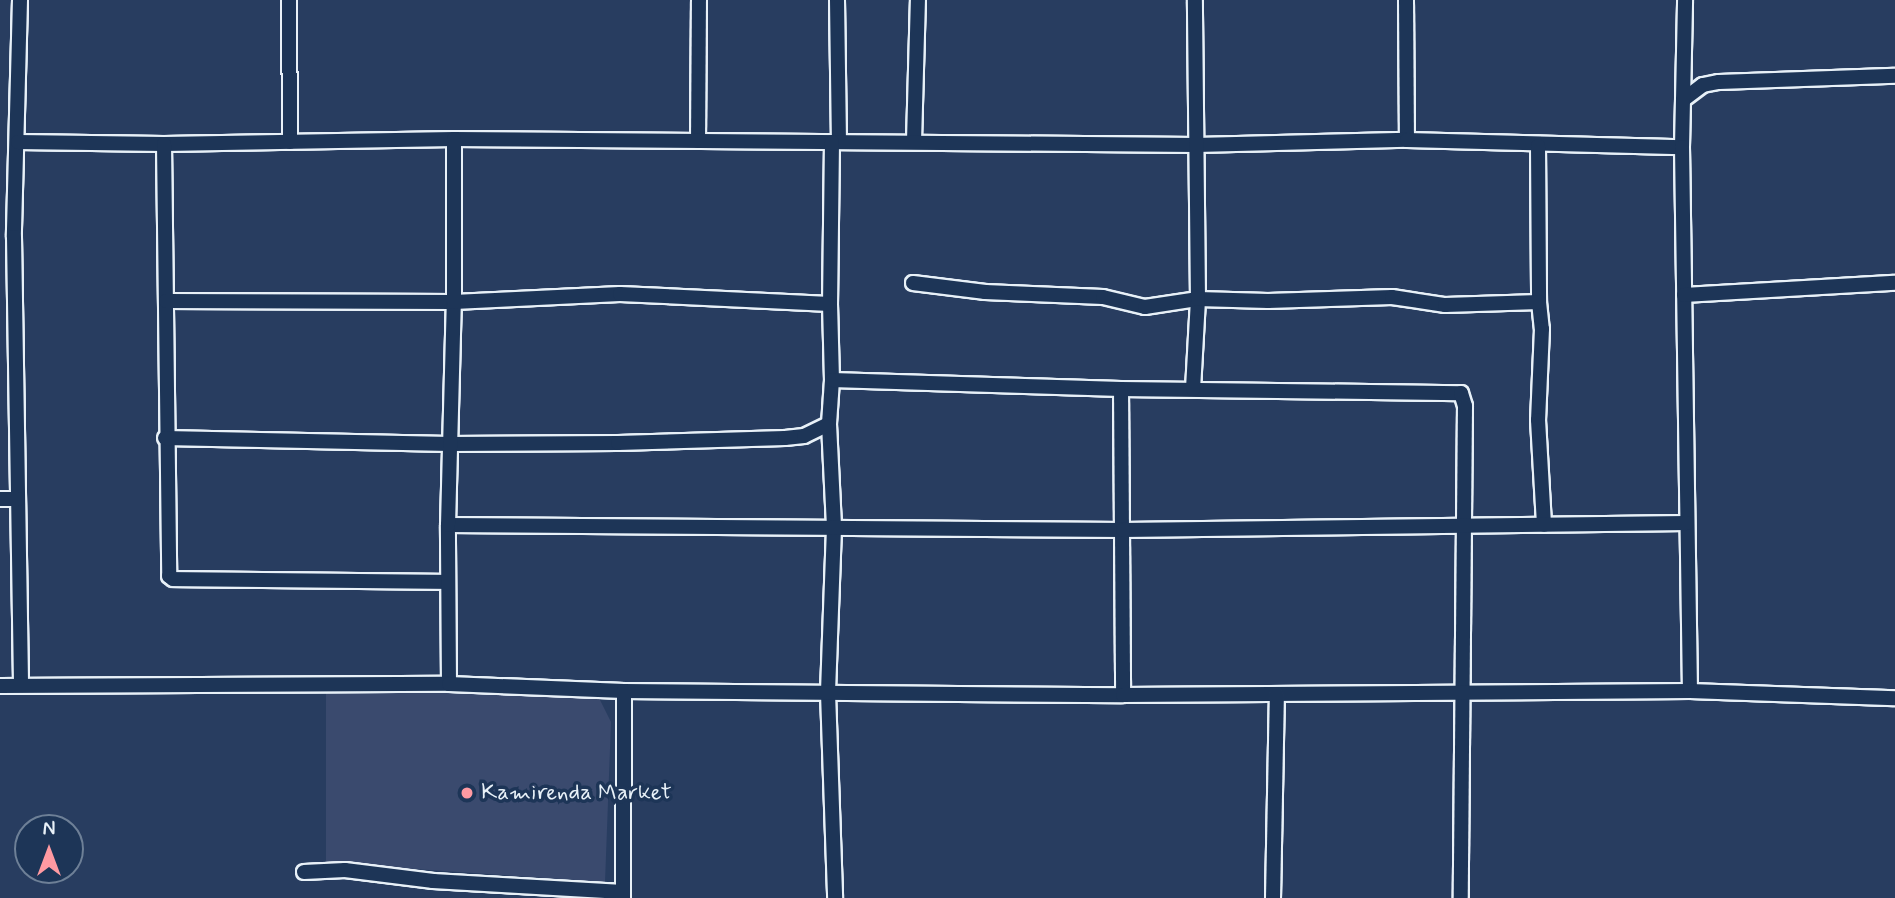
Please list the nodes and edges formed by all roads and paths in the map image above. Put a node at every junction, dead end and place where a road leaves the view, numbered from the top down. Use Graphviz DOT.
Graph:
graph roads {
  1 [pos="20,0"];
  2 [pos="289,0"];
  3 [pos="699,0"];
  4 [pos="837,0"];
  5 [pos="918,0"];
  6 [pos="1195,0"];
  7 [pos="1406,0"];
  8 [pos="1685,0"];
  9 [pos="1895,76"];
  10 [pos="1683,100"];
  11 [pos="454,139"];
  12 [pos="1407,140"];
  13 [pos="698,141"];
  14 [pos="914,141"];
  15 [pos="18,142"];
  16 [pos="290,142"];
  17 [pos="835,142"];
  18 [pos="164,144"];
  19 [pos="1196,145"];
  20 [pos="1538,146"];
  21 [pos="1682,147"];
  22 [pos="7,238"];
  23 [pos="914,283"];
  24 [pos="1895,283"];
  25 [pos="1684,295"];
  26 [pos="1198,299"];
  27 [pos="166,301"];
  28 [pos="454,302"];
  29 [pos="1539,302"];
  30 [pos="830,304"];
  31 [pos="832,380"];
  32 [pos="1121,389"];
  33 [pos="1194,389"];
  34 [pos="829,424"];
  35 [pos="165,438"];
  36 [pos="450,444"];
  37 [pos="0,499"];
  38 [pos="18,499"];
  39 [pos="1687,523"];
  40 [pos="448,524"];
  41 [pos="1465,524"];
  42 [pos="1545,524"];
  43 [pos="834,528"];
  44 [pos="1123,530"];
  45 [pos="448,582"];
  46 [pos="21,684"];
  47 [pos="449,684"];
  48 [pos="0,686"];
  49 [pos="624,691"];
  50 [pos="1690,691"];
  51 [pos="828,693"];
  52 [pos="1277,694"];
  53 [pos="1464,694"];
  54 [pos="1123,695"];
  55 [pos="1895,698"];
  56 [pos="304,872"];
  57 [pos="623,895"];
  58 [pos="835,898"];
  59 [pos="1273,898"];
  60 [pos="1461,898"];
  1 -- 15 [label="street"];
  2 -- 16 [label="street"];
  3 -- 13 [label="street"];
  4 -- 17 [label="street"];
  5 -- 14 [label="street"];
  6 -- 19 [label="street"];
  7 -- 12 [label="street"];
  8 -- 10 [label="street"];
  9 -- 10 [label="street"];
  10 -- 21 [label="street"];
  11 -- 13 [label="street"];
  11 -- 16 [label="street"];
  11 -- 28 [label="street"];
  12 -- 19 [label="street"];
  12 -- 20 [label="street"];
  13 -- 17 [label="street"];
  14 -- 17 [label="street"];
  14 -- 19 [label="street"];
  15 -- 18 [label="street"];
  15 -- 22 [label="street"];
  16 -- 18 [label="street"];
  17 -- 30 [label="street"];
  18 -- 27 [label="street"];
  19 -- 26 [label="street"];
  20 -- 21 [label="street"];
  20 -- 29 [label="street"];
  21 -- 25 [label="street"];
  22 -- 38 [label="street"];
  23 -- 26 [label="street"];
  24 -- 25 [label="street"];
  25 -- 39 [label="street"];
  26 -- 29 [label="street"];
  26 -- 33 [label="street"];
  27 -- 28 [label="street"];
  27 -- 35 [label="street"];
  28 -- 30 [label="street"];
  28 -- 36 [label="street"];
  29 -- 42 [label="street"];
  30 -- 31 [label="street"];
  31 -- 32 [label="street"];
  31 -- 34 [label="street"];
  32 -- 33 [label="street"];
  32 -- 44 [label="street"];
  33 -- 41 [label="street"];
  34 -- 36 [label="street"];
  34 -- 43 [label="street"];
  35 -- 36 [label="street"];
  35 -- 45 [label="street"];
  36 -- 40 [label="street"];
  37 -- 38 [label="street"];
  38 -- 46 [label="street"];
  39 -- 42 [label="street"];
  39 -- 50 [label="street"];
  40 -- 43 [label="street"];
  40 -- 45 [label="street"];
  41 -- 42 [label="street"];
  41 -- 44 [label="street"];
  41 -- 53 [label="street"];
  43 -- 44 [label="street"];
  43 -- 51 [label="street"];
  44 -- 54 [label="street"];
  45 -- 47 [label="street"];
  46 -- 47 [label="street"];
  46 -- 48 [label="street"];
  47 -- 49 [label="street"];
  49 -- 51 [label="street"];
  49 -- 57 [label="street"];
  50 -- 53 [label="street"];
  50 -- 55 [label="street"];
  51 -- 54 [label="street"];
  51 -- 58 [label="street"];
  52 -- 53 [label="street"];
  52 -- 54 [label="street"];
  52 -- 59 [label="street"];
  53 -- 60 [label="street"];
  56 -- 57 [label="street"];
}
